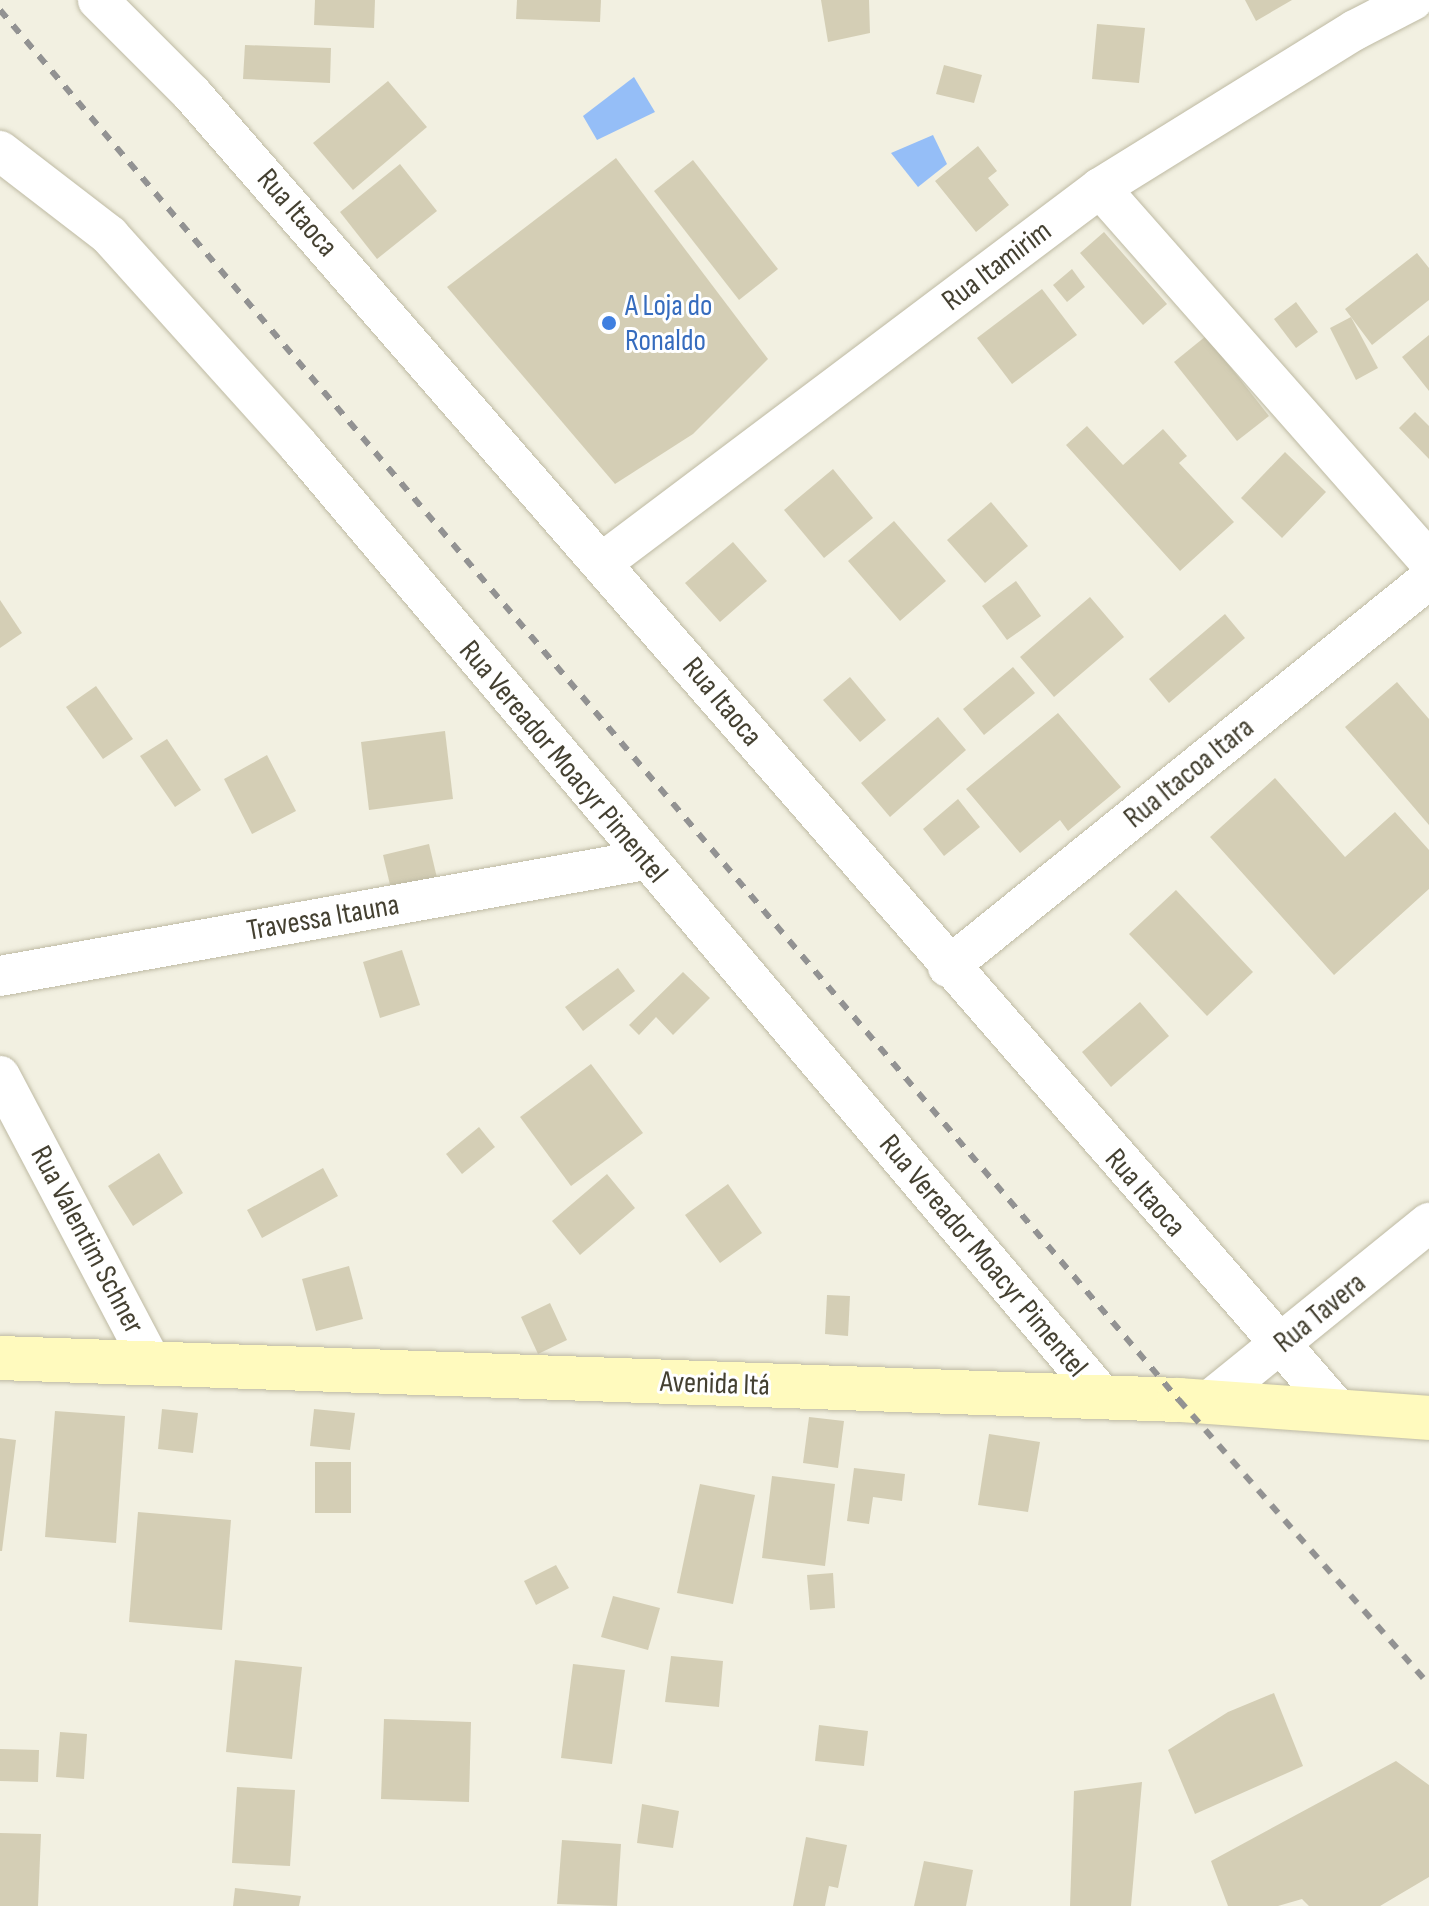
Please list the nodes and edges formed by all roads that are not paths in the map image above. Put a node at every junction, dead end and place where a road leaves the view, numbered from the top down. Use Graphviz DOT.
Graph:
graph roads {
  1 [pos="98,0"];
  2 [pos="1413,0"];
  3 [pos="0,151"];
  4 [pos="1100,188"];
  5 [pos="1429,561"];
  6 [pos="603,562"];
  7 [pos="1429,579"];
  8 [pos="645,860"];
  9 [pos="948,967"];
  10 [pos="0,976"];
  11 [pos="0,1076"];
  12 [pos="1429,1223"];
  13 [pos="1279,1347"];
  14 [pos="0,1358"];
  15 [pos="151,1362"];
  16 [pos="1103,1397"];
  17 [pos="1209,1401"];
  18 [pos="1339,1411"];
  19 [pos="1429,1418"];
  1 -- 6 [label="street, Rua Itaoca"];
  2 -- 4 [label="street, Rua Itamirim"];
  3 -- 8 [label="street, Rua Vereador Moacyr Pimentel"];
  4 -- 5 [label="street"];
  4 -- 6 [label="street, Rua Itamirim"];
  6 -- 9 [label="street, Rua Itaoca"];
  7 -- 9 [label="street, Rua Itacoa Itara"];
  8 -- 10 [label="street, Travessa Itauna"];
  8 -- 16 [label="street, Rua Vereador Moacyr Pimentel"];
  9 -- 13 [label="street, Rua Itaoca"];
  11 -- 15 [label="street, Rua Valentim Schner"];
  12 -- 13 [label="street, Rua Tavera"];
  13 -- 17 [label="street, Rua Tavera"];
  13 -- 18 [label="street, Rua Itaoca"];
  14 -- 15 [label="main road, Avenida Itá"];
  15 -- 16 [label="main road, Avenida Itá"];
  16 -- 17 [label="main road, Avenida Itá"];
  17 -- 18 [label="main road, Avenida Itá"];
  18 -- 19 [label="main road, Avenida Itá"];
}
